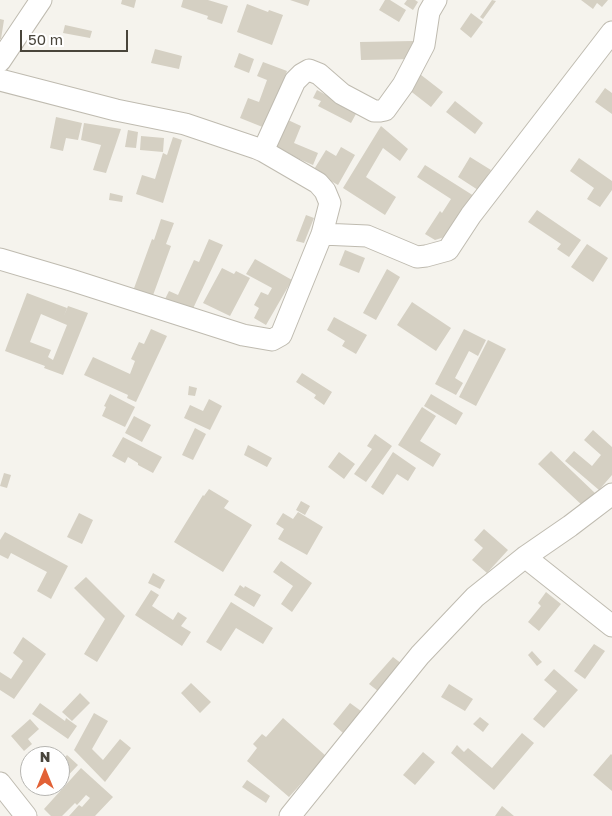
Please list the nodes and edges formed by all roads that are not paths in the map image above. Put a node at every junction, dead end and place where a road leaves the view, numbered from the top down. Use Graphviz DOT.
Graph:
graph roads {
  1 [pos="41,0"];
  2 [pos="436,0"];
  3 [pos="612,32"];
  4 [pos="0,61"];
  5 [pos="0,80"];
  6 [pos="263,151"];
  7 [pos="322,234"];
  8 [pos="0,259"];
  9 [pos="612,494"];
  10 [pos="525,557"];
  11 [pos="612,626"];
  12 [pos="0,783"];
  13 [pos="26,816"];
  14 [pos="290,816"];
  1 -- 4 [label="street"];
  2 -- 6 [label="street"];
  3 -- 7 [label="street"];
  5 -- 6 [label="street"];
  6 -- 7 [label="street"];
  7 -- 8 [label="street"];
  9 -- 10 [label="street"];
  10 -- 11 [label="street"];
  10 -- 14 [label="street"];
  12 -- 13 [label="street"];
}
